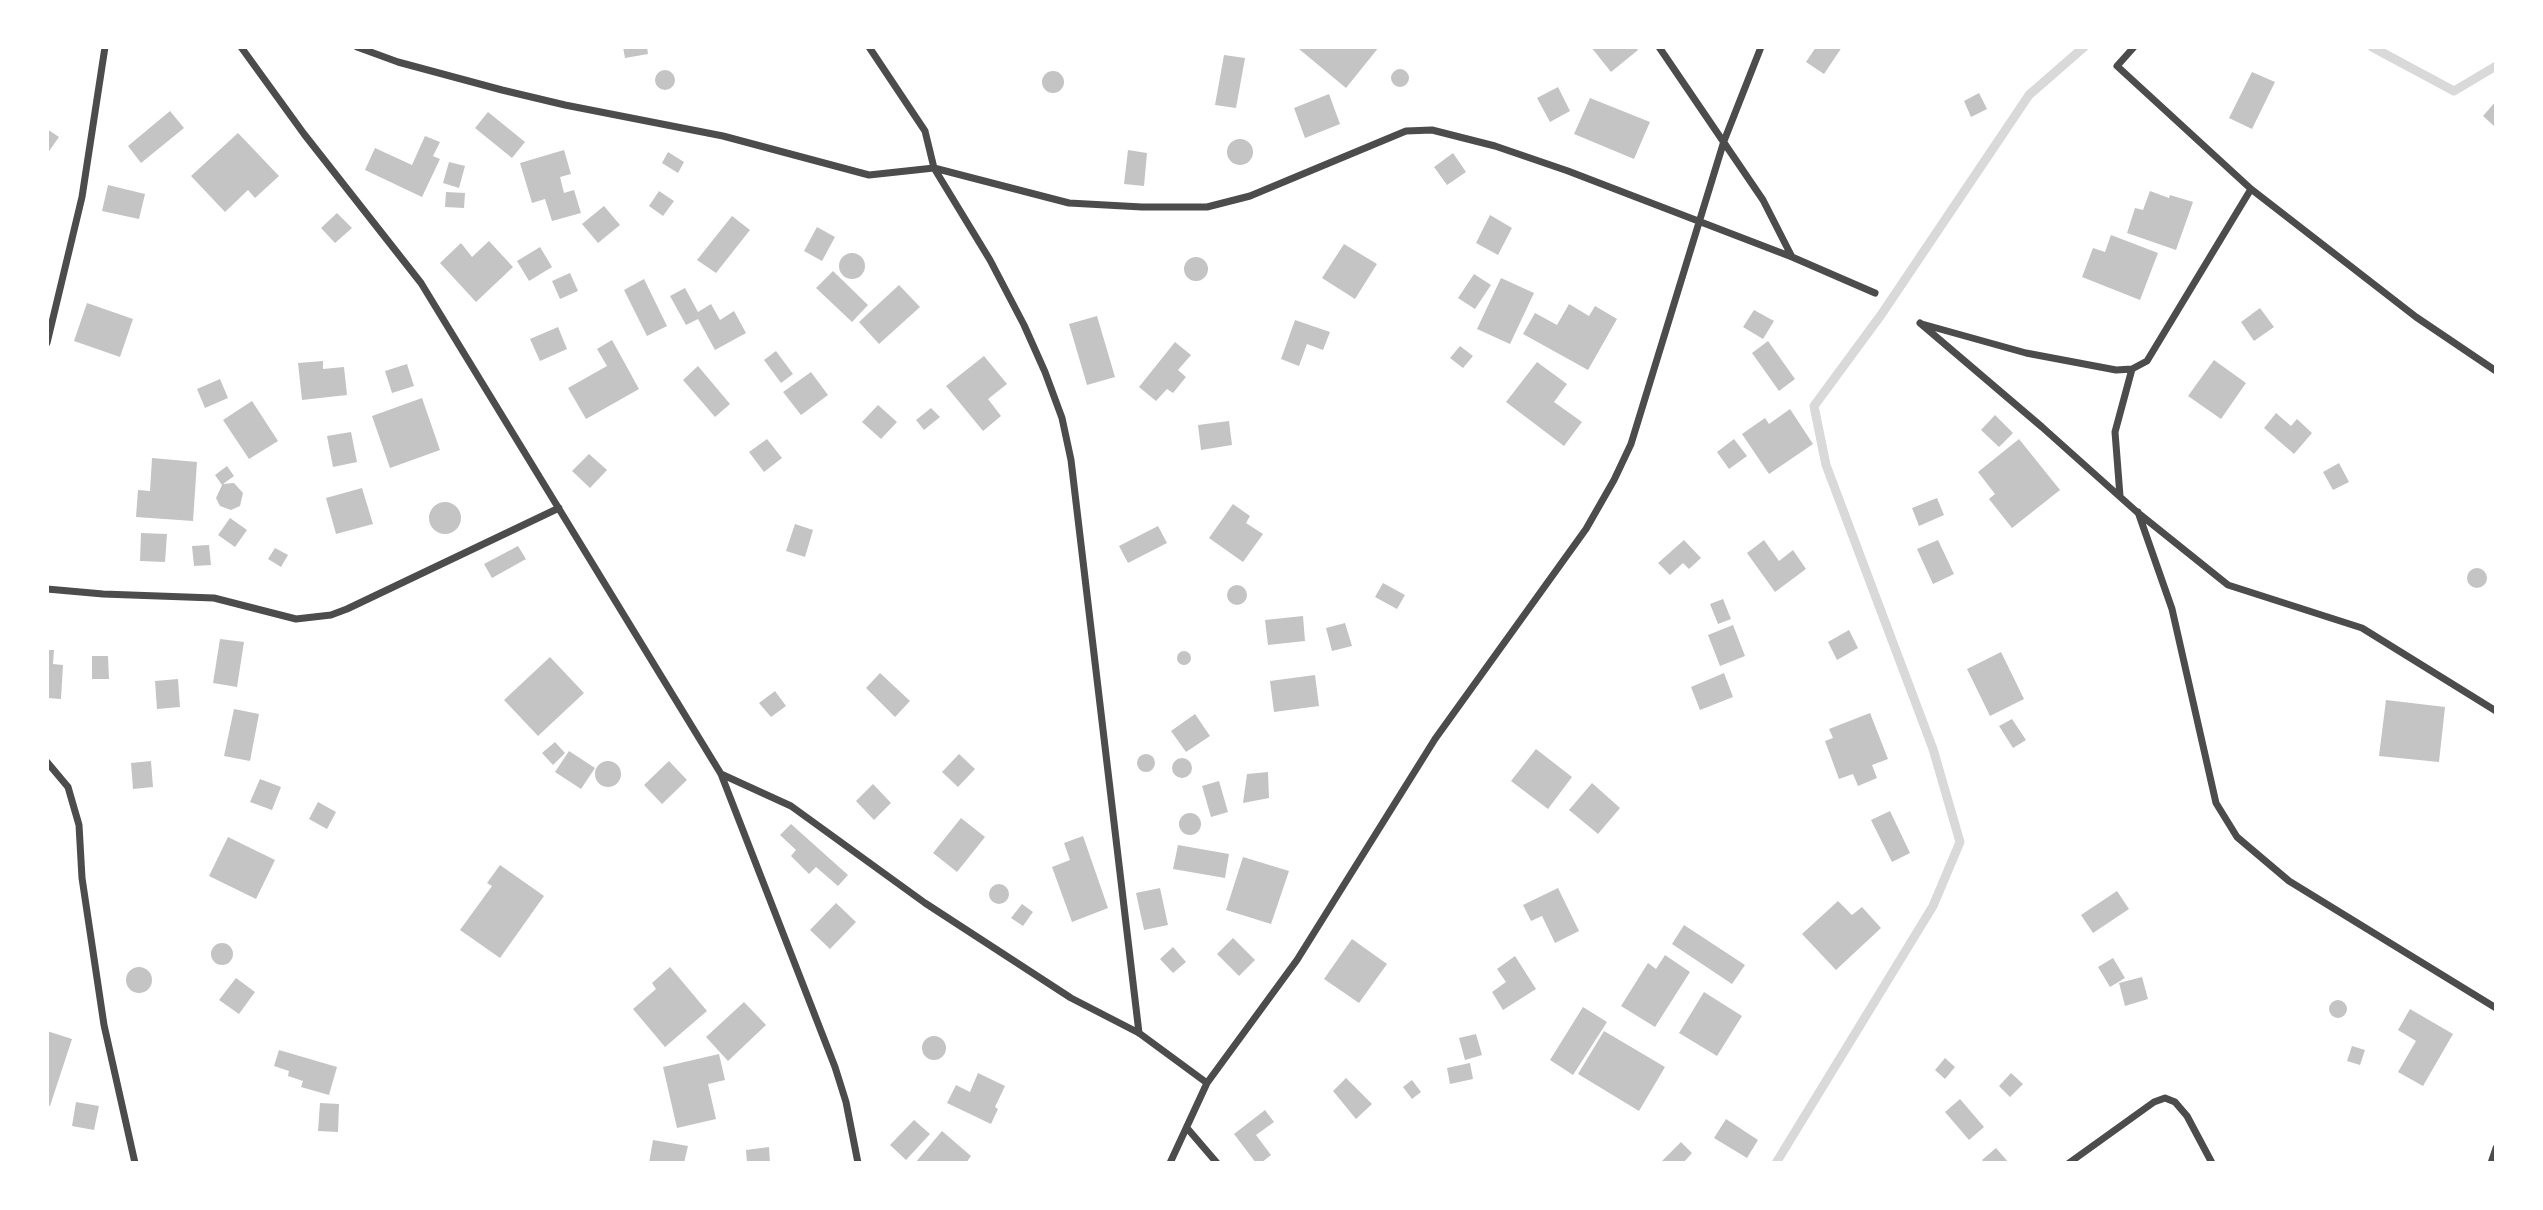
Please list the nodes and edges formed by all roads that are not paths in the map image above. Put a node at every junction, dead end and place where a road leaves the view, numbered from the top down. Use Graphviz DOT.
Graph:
graph roads {
  1 [pos="106,47"];
  2 [pos="241,47"];
  3 [pos="357,47"];
  4 [pos="869,47"];
  5 [pos="1659,47"];
  6 [pos="1761,47"];
  7 [pos="2134,47"];
  8 [pos="1724,141"];
  9 [pos="934,168"];
  10 [pos="2251,189"];
  11 [pos="1698,220"];
  12 [pos="1792,257"];
  13 [pos="1875,293"];
  14 [pos="47,343"];
  15 [pos="2132,369"];
  16 [pos="2496,371"];
  17 [pos="2120,496"];
  18 [pos="559,508"];
  19 [pos="2137,512"];
  20 [pos="47,589"];
  21 [pos="2496,711"];
  22 [pos="47,762"];
  23 [pos="721,774"];
  24 [pos="2496,1008"];
  25 [pos="1139,1033"];
  26 [pos="1207,1083"];
  27 [pos="1186,1128"];
  28 [pos="2496,1148"];
  29 [pos="135,1163"];
  30 [pos="858,1163"];
  31 [pos="1170,1163"];
  32 [pos="1217,1163"];
  33 [pos="2069,1163"];
  34 [pos="2212,1163"];
  35 [pos="2491,1163"];
  1 -- 14 [label="street"];
  2 -- 18 [label="street"];
  3 -- 9 [label="street"];
  4 -- 9 [label="street"];
  5 -- 8 [label="street"];
  6 -- 8 [label="street"];
  7 -- 10 [label="street"];
  8 -- 11 [label="street"];
  8 -- 12 [label="street"];
  9 -- 11 [label="street"];
  9 -- 25 [label="street"];
  10 -- 15 [label="street"];
  10 -- 16 [label="street"];
  11 -- 12 [label="street"];
  11 -- 26 [label="street"];
  12 -- 13 [label="street"];
  15 -- 17 [label="street"];
  15 -- 17 [label="street"];
  17 -- 19 [label="street"];
  18 -- 20 [label="street"];
  18 -- 23 [label="street"];
  19 -- 21 [label="street"];
  19 -- 24 [label="street"];
  22 -- 29 [label="street"];
  23 -- 25 [label="street"];
  23 -- 30 [label="street"];
  25 -- 26 [label="street"];
  26 -- 27 [label="street"];
  27 -- 31 [label="street"];
  27 -- 32 [label="street"];
  28 -- 35 [label="street"];
  33 -- 34 [label="street"];
}
